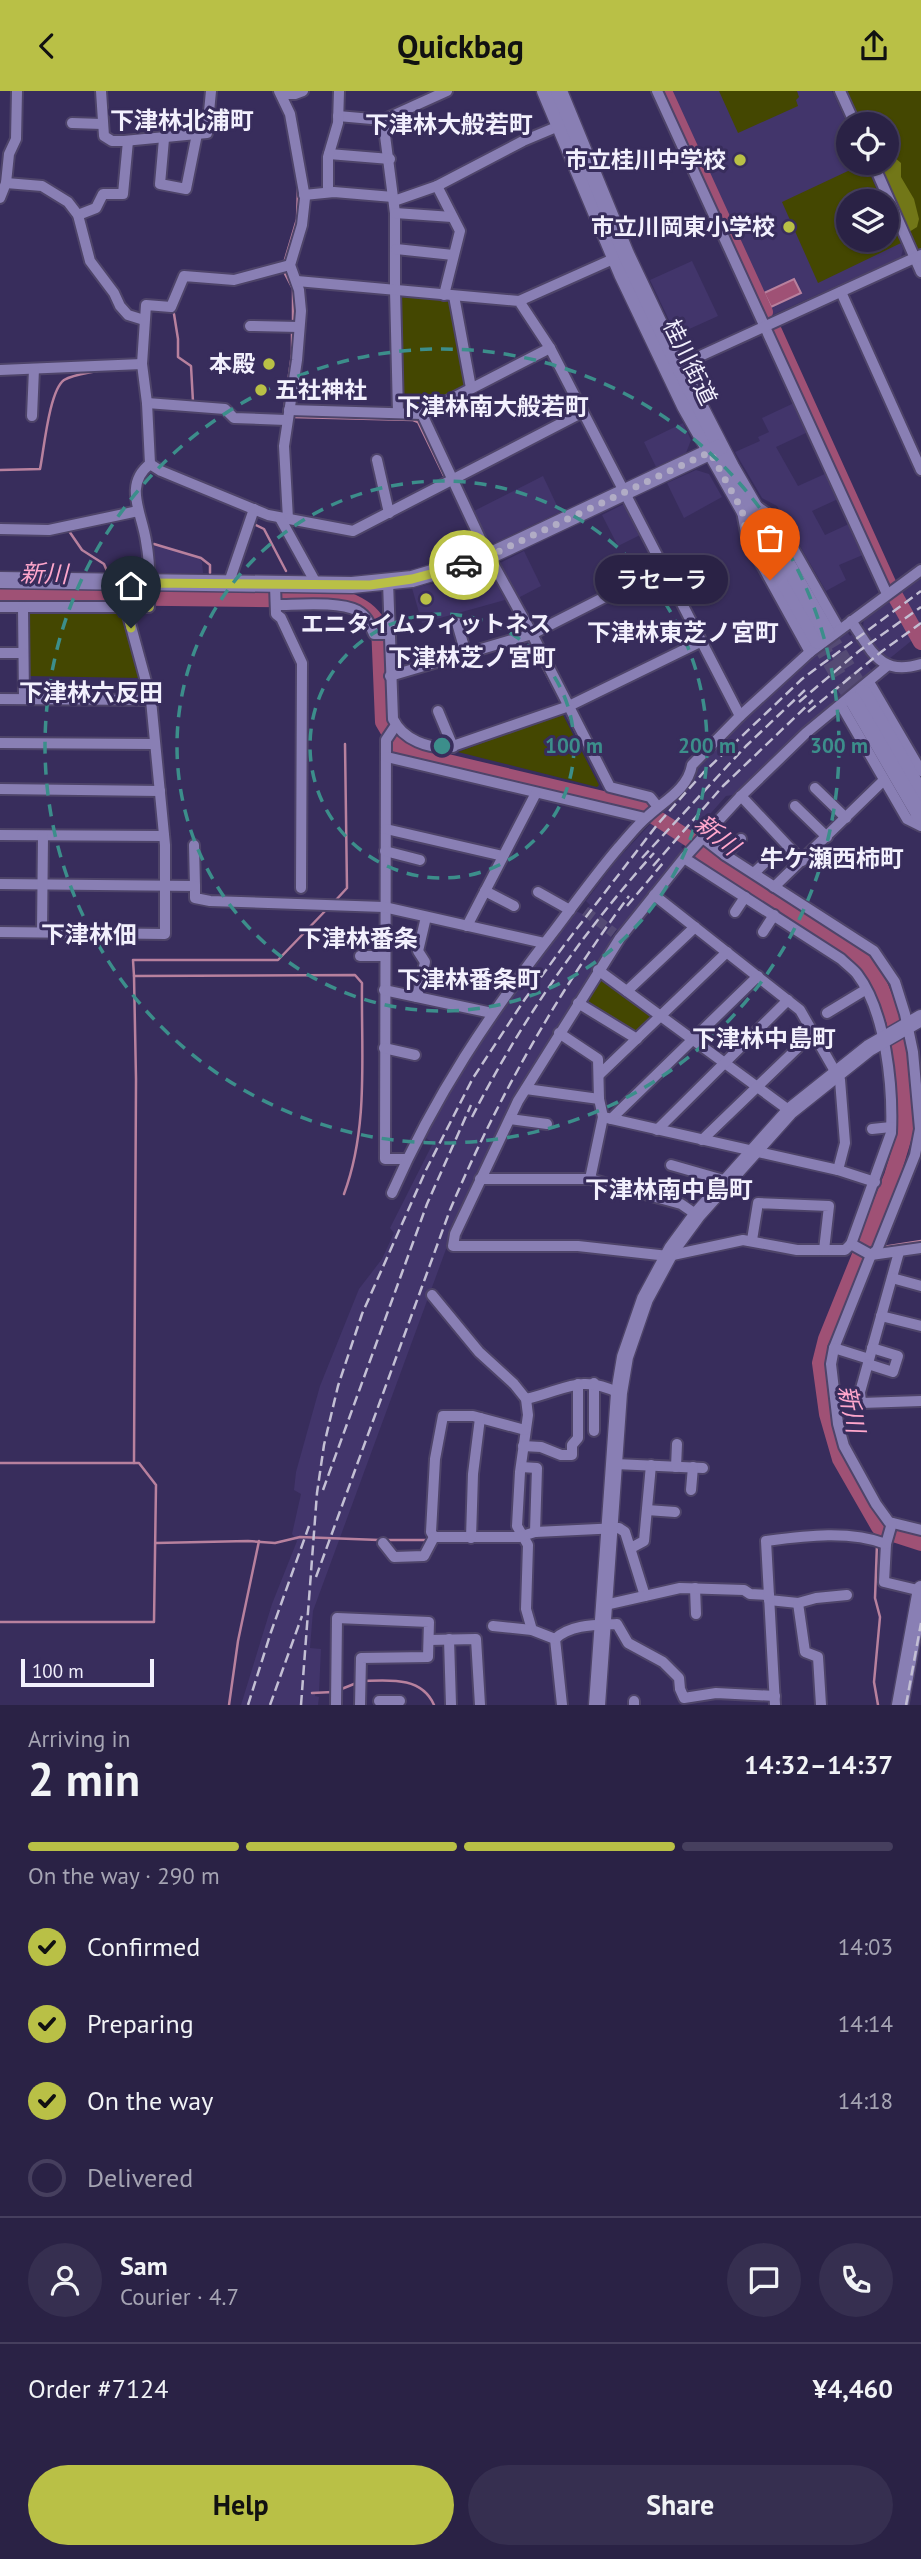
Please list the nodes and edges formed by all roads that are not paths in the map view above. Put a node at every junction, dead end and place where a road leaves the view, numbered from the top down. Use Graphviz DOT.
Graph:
graph roads {
  1 [pos="16,91"];
  2 [pos="101,91"];
  3 [pos="211,91"];
  4 [pos="303,91"];
  5 [pos="339,91"];
  6 [pos="447,91"];
  7 [pos="545,91"];
  8 [pos="559,91"];
  9 [pos="657,91"];
  10 [pos="840,91"];
  11 [pos="280,92"];
  12 [pos="850,112"];
  13 [pos="338,116"];
  14 [pos="383,120"];
  15 [pos="72,123"];
  16 [pos="566,123"];
  17 [pos="102,124"];
  18 [pos="197,134"];
  19 [pos="164,139"];
  20 [pos="128,141"];
  21 [pos="329,154"];
  22 [pos="390,159"];
  23 [pos="879,175"];
  24 [pos="6,183"];
  25 [pos="437,186"];
  26 [pos="301,193"];
  27 [pos="328,193"];
  28 [pos="0,198"];
  29 [pos="394,204"];
  30 [pos="78,215"];
  31 [pos="452,217"];
  32 [pos="396,249"];
  33 [pos="453,255"];
  34 [pos="621,256"];
  35 [pos="918,256"];
  36 [pos="289,265"];
  37 [pos="921,272"];
  38 [pos="297,281"];
  39 [pos="395,290"];
  40 [pos="841,292"];
  41 [pos="449,296"];
  42 [pos="519,301"];
  43 [pos="144,320"];
  44 [pos="250,326"];
  45 [pos="299,327"];
  46 [pos="765,327"];
  47 [pos="550,348"];
  48 [pos="142,364"];
  49 [pos="674,368"];
  50 [pos="34,369"];
  51 [pos="0,370"];
  52 [pos="471,388"];
  53 [pos="147,403"];
  54 [pos="583,412"];
  55 [pos="398,413"];
  56 [pos="422,414"];
  57 [pos="288,415"];
  58 [pos="33,416"];
  59 [pos="715,449"];
  60 [pos="377,460"];
  61 [pos="150,464"];
  62 [pos="921,470"];
  63 [pos="448,480"];
  64 [pos="624,492"];
  65 [pos="747,507"];
  66 [pos="254,509"];
  67 [pos="138,511"];
  68 [pos="389,513"];
  69 [pos="284,518"];
  70 [pos="0,529"];
  71 [pos="489,556"];
  72 [pos="662,568"];
  73 [pos="921,570"];
  74 [pos="0,580"];
  75 [pos="388,582"];
  76 [pos="228,585"];
  77 [pos="317,585"];
  78 [pos="149,592"];
  79 [pos="890,592"];
  80 [pos="276,595"];
  81 [pos="0,607"];
  82 [pos="23,607"];
  83 [pos="126,608"];
  84 [pos="850,621"];
  85 [pos="457,623"];
  86 [pos="390,634"];
  87 [pos="533,634"];
  88 [pos="824,639"];
  89 [pos="700,642"];
  90 [pos="0,653"];
  91 [pos="23,653"];
  92 [pos="466,654"];
  93 [pos="921,664"];
  94 [pos="887,666"];
  95 [pos="390,676"];
  96 [pos="856,695"];
  97 [pos="0,699"];
  98 [pos="23,699"];
  99 [pos="151,700"];
  100 [pos="569,706"];
  101 [pos="438,711"];
  102 [pos="740,716"];
  103 [pos="396,725"];
  104 [pos="0,743"];
  105 [pos="155,744"];
  106 [pos="453,747"];
  107 [pos="387,757"];
  108 [pos="921,771"];
  109 [pos="884,780"];
  110 [pos="815,788"];
  111 [pos="0,789"];
  112 [pos="160,790"];
  113 [pos="536,793"];
  114 [pos="921,794"];
  115 [pos="741,796"];
  116 [pos="795,806"];
  117 [pos="658,807"];
  118 [pos="921,817"];
  119 [pos="645,818"];
  120 [pos="846,818"];
  121 [pos="921,826"];
  122 [pos="386,829"];
  123 [pos="0,835"];
  124 [pos="43,836"];
  125 [pos="164,836"];
  126 [pos="827,837"];
  127 [pos="703,838"];
  128 [pos="741,839"];
  129 [pos="194,845"];
  130 [pos="385,851"];
  131 [pos="725,855"];
  132 [pos="503,856"];
  133 [pos="771,857"];
  134 [pos="684,858"];
  135 [pos="420,860"];
  136 [pos="802,862"];
  137 [pos="754,873"];
  138 [pos="0,884"];
  139 [pos="43,884"];
  140 [pos="164,886"];
  141 [pos="195,886"];
  142 [pos="774,887"];
  143 [pos="301,888"];
  144 [pos="485,891"];
  145 [pos="538,892"];
  146 [pos="654,895"];
  147 [pos="745,897"];
  148 [pos="514,906"];
  149 [pos="384,907"];
  150 [pos="573,907"];
  151 [pos="585,911"];
  152 [pos="736,912"];
  153 [pos="774,915"];
  154 [pos="426,916"];
  155 [pos="467,926"];
  156 [pos="695,927"];
  157 [pos="0,932"];
  158 [pos="42,932"];
  159 [pos="763,932"];
  160 [pos="544,943"];
  161 [pos="727,952"];
  162 [pos="360,956"];
  163 [pos="384,956"];
  164 [pos="598,970"];
  165 [pos="758,977"];
  166 [pos="384,990"];
  167 [pos="865,990"];
  168 [pos="627,991"];
  169 [pos="417,997"];
  170 [pos="788,1000"];
  171 [pos="578,1003"];
  172 [pos="492,1013"];
  173 [pos="827,1013"];
  174 [pos="661,1016"];
  175 [pos="901,1030"];
  176 [pos="559,1033"];
  177 [pos="813,1033"];
  178 [pos="637,1039"];
  179 [pos="693,1039"];
  180 [pos="384,1048"];
  181 [pos="415,1055"];
  182 [pos="725,1063"];
  183 [pos="836,1072"];
  184 [pos="600,1075"];
  185 [pos="919,1076"];
  186 [pos="757,1087"];
  187 [pos="526,1089"];
  188 [pos="599,1099"];
  189 [pos="790,1111"];
  190 [pos="510,1118"];
  191 [pos="607,1118"];
  192 [pos="547,1124"];
  193 [pos="891,1127"];
  194 [pos="657,1129"];
  195 [pos="872,1129"];
  196 [pos="702,1140"];
  197 [pos="753,1151"];
  198 [pos="407,1159"];
  199 [pos="671,1165"];
  200 [pos="838,1170"];
  201 [pos="480,1179"];
  202 [pos="590,1179"];
  203 [pos="727,1181"];
  204 [pos="875,1182"];
  205 [pos="392,1193"];
  206 [pos="834,1194"];
  207 [pos="829,1206"];
  208 [pos="697,1215"];
  209 [pos="752,1240"];
  210 [pos="853,1245"];
  211 [pos="921,1248"];
  212 [pos="824,1250"];
  213 [pos="874,1250"];
  214 [pos="900,1252"];
  215 [pos="668,1256"];
  216 [pos="892,1278"];
  217 [pos="921,1286"];
  218 [pos="432,1295"];
  219 [pos="881,1316"];
  220 [pos="921,1326"];
  221 [pos="834,1348"];
  222 [pos="869,1357"];
  223 [pos="594,1383"];
  224 [pos="578,1384"];
  225 [pos="619,1393"];
  226 [pos="526,1399"];
  227 [pos="921,1401"];
  228 [pos="480,1418"];
  229 [pos="525,1430"];
  230 [pos="594,1431"];
  231 [pos="677,1444"];
  232 [pos="523,1446"];
  233 [pos="615,1464"];
  234 [pos="651,1465"];
  235 [pos="521,1467"];
  236 [pos="676,1467"];
  237 [pos="691,1490"];
  238 [pos="647,1510"];
  239 [pos="675,1512"];
  240 [pos="892,1524"];
  241 [pos="610,1529"];
  242 [pos="921,1530"];
  243 [pos="535,1532"];
  244 [pos="523,1535"];
  245 [pos="433,1537"];
  246 [pos="471,1538"];
  247 [pos="383,1543"];
  248 [pos="886,1544"];
  249 [pos="631,1548"];
  250 [pos="695,1588"];
  251 [pos="921,1590"];
  252 [pos="847,1595"];
  253 [pos="645,1596"];
  254 [pos="769,1598"];
  255 [pos="798,1603"];
  256 [pos="606,1605"];
  257 [pos="696,1614"];
  258 [pos="323,1618"];
  259 [pos="337,1618"];
  260 [pos="493,1626"];
  261 [pos="604,1626"];
  262 [pos="532,1630"];
  263 [pos="449,1639"];
  264 [pos="555,1639"];
  265 [pos="429,1640"];
  266 [pos="775,1701"];
  267 [pos="357,1704"];
  268 [pos="335,1705"];
  269 [pos="451,1705"];
  270 [pos="480,1705"];
  271 [pos="562,1705"];
  272 [pos="597,1705"];
  273 [pos="821,1705"];
  274 [pos="900,1705"];
  1 -- 24 [label="street"];
  2 -- 17 [label="street"];
  3 -- 18 [label="street"];
  4 -- 11 [label="street"];
  5 -- 13 [label="street"];
  6 -- 14 [label="street"];
  7 -- 16 [label="street, 桂川街道"];
  8 -- 16 [label="street, 桂川街道"];
  9 -- 46 [label="street"];
  10 -- 12 [label="street"];
  11 -- 26 [label="street"];
  13 -- 14 [label="street"];
  13 -- 21 [label="street"];
  14 -- 22 [label="street"];
  15 -- 17 [label="street"];
  16 -- 25 [label="street"];
  16 -- 34 [label="street, 桂川街道"];
  17 -- 20 [label="street"];
  18 -- 19 [label="street"];
  18 -- 19 [label="street"];
  19 -- 20 [label="street"];
  20 -- 30 [label="street"];
  21 -- 22 [label="street"];
  21 -- 27 [label="street"];
  22 -- 29 [label="street"];
  23 -- 35 [label="street"];
  24 -- 28 [label="street"];
  24 -- 30 [label="street"];
  25 -- 29 [label="street"];
  25 -- 31 [label="street"];
  26 -- 27 [label="street"];
  26 -- 36 [label="street"];
  27 -- 29 [label="street"];
  29 -- 31 [label="street"];
  29 -- 32 [label="street"];
  30 -- 43 [label="street"];
  31 -- 33 [label="street"];
  32 -- 33 [label="street"];
  32 -- 39 [label="street"];
  33 -- 41 [label="street"];
  34 -- 42 [label="street"];
  34 -- 49 [label="street, 桂川街道"];
  35 -- 37 [label="street"];
  35 -- 40 [label="street"];
  36 -- 38 [label="street"];
  36 -- 43 [label="street"];
  38 -- 39 [label="street"];
  38 -- 45 [label="street"];
  39 -- 41 [label="street"];
  39 -- 55 [label="street"];
  40 -- 46 [label="street"];
  40 -- 62 [label="street"];
  41 -- 42 [label="street"];
  41 -- 52 [label="street"];
  42 -- 47 [label="street"];
  43 -- 48 [label="street"];
  44 -- 45 [label="street"];
  45 -- 57 [label="street"];
  46 -- 49 [label="street"];
  46 -- 79 [label="street"];
  47 -- 52 [label="street"];
  47 -- 54 [label="street"];
  48 -- 50 [label="street"];
  48 -- 53 [label="street"];
  49 -- 59 [label="street, 桂川街道"];
  50 -- 51 [label="street"];
  50 -- 58 [label="street"];
  52 -- 56 [label="street"];
  53 -- 57 [label="street"];
  53 -- 61 [label="street"];
  54 -- 63 [label="street"];
  54 -- 64 [label="street"];
  55 -- 56 [label="street"];
  55 -- 57 [label="street"];
  56 -- 63 [label="street"];
  57 -- 69 [label="street"];
  59 -- 64 [label="street"];
  59 -- 65 [label="street, 桂川街道"];
  60 -- 68 [label="street"];
  61 -- 66 [label="street"];
  61 -- 67 [label="street"];
  63 -- 68 [label="street"];
  63 -- 71 [label="street"];
  64 -- 71 [label="street"];
  64 -- 72 [label="street"];
  65 -- 88 [label="street, 桂川街道"];
  65 -- 88 [label="street"];
  66 -- 69 [label="street"];
  66 -- 76 [label="street"];
  67 -- 70 [label="street"];
  67 -- 78 [label="street"];
  68 -- 69 [label="street"];
  69 -- 77 [label="street"];
  71 -- 75 [label="street"];
  71 -- 87 [label="street"];
  72 -- 87 [label="street"];
  72 -- 89 [label="street"];
  73 -- 79 [label="street"];
  74 -- 78 [label="street"];
  75 -- 77 [label="street"];
  75 -- 86 [label="street"];
  76 -- 78 [label="street"];
  76 -- 80 [label="street"];
  77 -- 80 [label="street"];
  78 -- 83 [label="street"];
  79 -- 84 [label="street"];
  80 -- 86 [label="street"];
  80 -- 143 [label="street"];
  81 -- 82 [label="street"];
  82 -- 83 [label="street"];
  82 -- 91 [label="street"];
  83 -- 99 [label="street"];
  84 -- 88 [label="street"];
  84 -- 94 [label="street"];
  85 -- 92 [label="street"];
  86 -- 95 [label="street"];
  87 -- 92 [label="street"];
  87 -- 100 [label="street"];
  88 -- 102 [label="street"];
  89 -- 100 [label="street"];
  89 -- 102 [label="street"];
  90 -- 91 [label="street"];
  91 -- 98 [label="street"];
  92 -- 95 [label="street"];
  93 -- 94 [label="street"];
  94 -- 96 [label="street"];
  95 -- 103 [label="street"];
  96 -- 108 [label="street"];
  96 -- 109 [label="street"];
  96 -- 114 [label="street"];
  96 -- 115 [label="street"];
  96 -- 118 [label="street"];
  97 -- 98 [label="street"];
  98 -- 99 [label="street"];
  99 -- 105 [label="street"];
  100 -- 106 [label="street"];
  100 -- 117 [label="street"];
  101 -- 106 [label="street"];
  102 -- 117 [label="street"];
  103 -- 106 [label="street"];
  103 -- 107 [label="street"];
  104 -- 105 [label="street"];
  105 -- 112 [label="street"];
  107 -- 113 [label="street"];
  107 -- 122 [label="street"];
  109 -- 120 [label="street"];
  109 -- 121 [label="street"];
  110 -- 120 [label="street"];
  111 -- 112 [label="street"];
  112 -- 125 [label="street"];
  113 -- 119 [label="street"];
  113 -- 132 [label="street"];
  115 -- 127 [label="street"];
  115 -- 136 [label="street"];
  116 -- 126 [label="street"];
  117 -- 119 [label="street"];
  119 -- 150 [label="street"];
  120 -- 126 [label="street"];
  122 -- 130 [label="street"];
  122 -- 132 [label="street"];
  123 -- 124 [label="street"];
  124 -- 125 [label="street"];
  124 -- 139 [label="street"];
  125 -- 140 [label="street"];
  126 -- 136 [label="street"];
  127 -- 131 [label="street"];
  127 -- 134 [label="street"];
  128 -- 131 [label="street"];
  129 -- 141 [label="street"];
  130 -- 135 [label="street"];
  130 -- 149 [label="street"];
  131 -- 137 [label="street"];
  132 -- 144 [label="street"];
  133 -- 137 [label="street"];
  134 -- 146 [label="street"];
  134 -- 147 [label="street"];
  136 -- 142 [label="street"];
  137 -- 142 [label="street"];
  138 -- 139 [label="street"];
  139 -- 140 [label="street"];
  139 -- 158 [label="street"];
  140 -- 141 [label="street"];
  140 -- 158 [label="street"];
  141 -- 149 [label="street"];
  142 -- 175 [label="street"];
  144 -- 148 [label="street"];
  144 -- 155 [label="street"];
  145 -- 150 [label="street"];
  146 -- 156 [label="street"];
  146 -- 164 [label="street"];
  147 -- 152 [label="street"];
  147 -- 153 [label="street"];
  149 -- 154 [label="street"];
  149 -- 163 [label="street"];
  150 -- 151 [label="street"];
  150 -- 160 [label="street"];
  153 -- 159 [label="street"];
  153 -- 167 [label="street"];
  154 -- 155 [label="street"];
  154 -- 169 [label="street"];
  155 -- 160 [label="street"];
  156 -- 161 [label="street"];
  156 -- 168 [label="street"];
  157 -- 158 [label="street"];
  160 -- 172 [label="street"];
  161 -- 165 [label="street"];
  161 -- 174 [label="street"];
  162 -- 163 [label="street"];
  163 -- 166 [label="street"];
  164 -- 168 [label="street"];
  164 -- 171 [label="street"];
  165 -- 170 [label="street"];
  165 -- 179 [label="street"];
  166 -- 169 [label="street"];
  166 -- 180 [label="street"];
  167 -- 173 [label="street"];
  167 -- 175 [label="street"];
  168 -- 174 [label="street"];
  169 -- 172 [label="street"];
  170 -- 177 [label="street"];
  170 -- 182 [label="street"];
  171 -- 176 [label="street"];
  171 -- 178 [label="street"];
  172 -- 198 [label="street"];
  174 -- 178 [label="street"];
  174 -- 179 [label="street"];
  175 -- 183 [label="street"];
  175 -- 185 [label="street"];
  175 -- 193 [label="street"];
  176 -- 184 [label="street"];
  176 -- 187 [label="street"];
  177 -- 183 [label="street"];
  177 -- 186 [label="street"];
  178 -- 184 [label="street"];
  179 -- 182 [label="street"];
  179 -- 191 [label="street"];
  180 -- 181 [label="street"];
  180 -- 198 [label="street"];
  182 -- 186 [label="street"];
  182 -- 194 [label="street"];
  183 -- 189 [label="street"];
  183 -- 200 [label="street"];
  184 -- 188 [label="street"];
  185 -- 213 [label="street"];
  186 -- 189 [label="street"];
  186 -- 196 [label="street"];
  187 -- 188 [label="street"];
  187 -- 190 [label="street"];
  188 -- 191 [label="street"];
  189 -- 197 [label="street"];
  190 -- 192 [label="street"];
  190 -- 201 [label="street"];
  191 -- 194 [label="street"];
  191 -- 202 [label="street"];
  193 -- 195 [label="street"];
  193 -- 204 [label="street"];
  194 -- 196 [label="street"];
  196 -- 197 [label="street"];
  197 -- 200 [label="street"];
  197 -- 203 [label="street"];
  198 -- 205 [label="street"];
  199 -- 203 [label="street"];
  200 -- 204 [label="street"];
  201 -- 202 [label="street"];
  201 -- 215 [label="street"];
  202 -- 208 [label="street"];
  203 -- 208 [label="street"];
  204 -- 210 [label="street"];
  206 -- 207 [label="street"];
  207 -- 209 [label="street"];
  207 -- 212 [label="street"];
  208 -- 215 [label="street"];
  209 -- 212 [label="street"];
  209 -- 215 [label="street"];
  210 -- 212 [label="street"];
  210 -- 213 [label="street"];
  211 -- 214 [label="street"];
  213 -- 214 [label="street"];
  213 -- 221 [label="street"];
  214 -- 216 [label="street"];
  215 -- 225 [label="street"];
  216 -- 217 [label="street"];
  216 -- 219 [label="street"];
  218 -- 226 [label="street"];
  219 -- 220 [label="street"];
  219 -- 222 [label="street"];
  221 -- 222 [label="street"];
  221 -- 240 [label="street"];
  222 -- 227 [label="street"];
  223 -- 224 [label="street"];
  223 -- 225 [label="street"];
  223 -- 230 [label="street"];
  224 -- 226 [label="street"];
  224 -- 232 [label="street"];
  225 -- 233 [label="street"];
  226 -- 229 [label="street"];
  228 -- 229 [label="street"];
  228 -- 245 [label="street"];
  228 -- 246 [label="street"];
  229 -- 232 [label="street"];
  231 -- 236 [label="street"];
  232 -- 235 [label="street"];
  233 -- 234 [label="street"];
  233 -- 241 [label="street"];
  234 -- 236 [label="street"];
  234 -- 238 [label="street"];
  235 -- 243 [label="street"];
  235 -- 244 [label="street"];
  236 -- 237 [label="street"];
  238 -- 239 [label="street"];
  238 -- 249 [label="street"];
  240 -- 242 [label="street"];
  240 -- 248 [label="street"];
  241 -- 243 [label="street"];
  241 -- 249 [label="street"];
  241 -- 256 [label="street"];
  243 -- 244 [label="street"];
  244 -- 246 [label="street"];
  244 -- 262 [label="street"];
  245 -- 246 [label="street"];
  245 -- 247 [label="street"];
  248 -- 251 [label="street"];
  248 -- 254 [label="street"];
  249 -- 253 [label="street"];
  250 -- 253 [label="street"];
  250 -- 254 [label="street"];
  250 -- 257 [label="street"];
  251 -- 274 [label="street"];
  252 -- 255 [label="street"];
  253 -- 256 [label="street"];
  254 -- 255 [label="street"];
  254 -- 266 [label="street"];
  255 -- 273 [label="street"];
  256 -- 261 [label="street"];
  258 -- 259 [label="street"];
  259 -- 265 [label="street"];
  259 -- 268 [label="street"];
  260 -- 262 [label="street"];
  261 -- 264 [label="street"];
  261 -- 266 [label="street"];
  261 -- 272 [label="street"];
  262 -- 264 [label="street"];
  263 -- 265 [label="street"];
  263 -- 269 [label="street"];
  263 -- 270 [label="street"];
  264 -- 271 [label="street"];
  265 -- 267 [label="street"];
}
